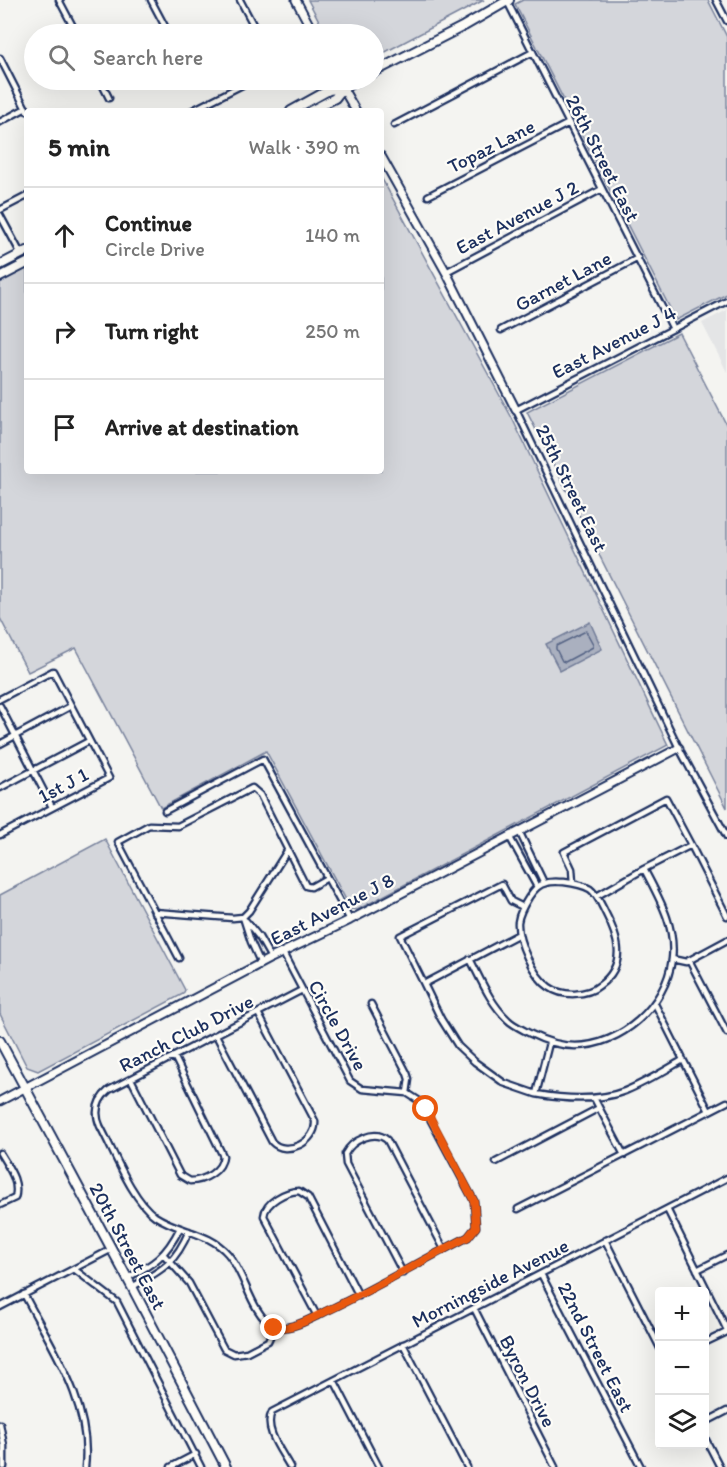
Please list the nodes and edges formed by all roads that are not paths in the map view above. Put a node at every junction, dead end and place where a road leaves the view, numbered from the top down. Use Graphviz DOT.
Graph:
graph roads {
  1 [pos="59,0"];
  2 [pos="151,0"];
  3 [pos="240,0"];
  4 [pos="296,0"];
  5 [pos="716,0"];
  6 [pos="508,1"];
  7 [pos="727,21"];
  8 [pos="72,24"];
  9 [pos="164,24"];
  10 [pos="253,24"];
  11 [pos="309,24"];
  12 [pos="532,52"];
  13 [pos="0,58"];
  14 [pos="384,67"];
  15 [pos="105,90"];
  16 [pos="232,90"];
  17 [pos="330,90"];
  18 [pos="341,90"];
  19 [pos="344,90"];
  20 [pos="109,98"];
  21 [pos="26,108"];
  22 [pos="197,108"];
  23 [pos="297,108"];
  24 [pos="316,108"];
  25 [pos="354,108"];
  26 [pos="24,110"];
  27 [pos="0,122"];
  28 [pos="569,123"];
  29 [pos="394,125"];
  30 [pos="384,161"];
  31 [pos="602,189"];
  32 [pos="428,196"];
  33 [pos="24,198"];
  34 [pos="0,210"];
  35 [pos="0,215"];
  36 [pos="24,252"];
  37 [pos="638,258"];
  38 [pos="0,265"];
  39 [pos="24,265"];
  40 [pos="446,272"];
  41 [pos="0,278"];
  42 [pos="727,301"];
  43 [pos="673,328"];
  44 [pos="501,330"];
  45 [pos="516,410"];
  46 [pos="0,699"];
  47 [pos="0,706"];
  48 [pos="71,706"];
  49 [pos="15,736"];
  50 [pos="89,741"];
  51 [pos="0,744"];
  52 [pos="679,748"];
  53 [pos="33,771"];
  54 [pos="0,788"];
  55 [pos="52,807"];
  56 [pos="165,811"];
  57 [pos="519,831"];
  58 [pos="0,835"];
  59 [pos="509,836"];
  60 [pos="727,837"];
  61 [pos="691,845"];
  62 [pos="287,851"];
  63 [pos="644,869"];
  64 [pos="327,878"];
  65 [pos="544,883"];
  66 [pos="573,883"];
  67 [pos="537,887"];
  68 [pos="597,896"];
  69 [pos="523,907"];
  70 [pos="154,912"];
  71 [pos="243,916"];
  72 [pos="727,916"];
  73 [pos="350,920"];
  74 [pos="519,934"];
  75 [pos="727,940"];
  76 [pos="283,953"];
  77 [pos="179,958"];
  78 [pos="271,958"];
  79 [pos="470,958"];
  80 [pos="672,959"];
  81 [pos="689,960"];
  82 [pos="261,964"];
  83 [pos="424,984"];
  84 [pos="302,990"];
  85 [pos="371,1004"];
  86 [pos="655,1004"];
  87 [pos="258,1012"];
  88 [pos="727,1033"];
  89 [pos="216,1035"];
  90 [pos="0,1041"];
  91 [pos="549,1043"];
  92 [pos="174,1056"];
  93 [pos="683,1060"];
  94 [pos="131,1079"];
  95 [pos="24,1089"];
  96 [pos="407,1093"];
  97 [pos="536,1094"];
  98 [pos="594,1098"];
  99 [pos="0,1101"];
  100 [pos="727,1102"];
  101 [pos="599,1108"];
  102 [pos="710,1111"];
  103 [pos="0,1153"];
  104 [pos="624,1155"];
  105 [pos="496,1162"];
  106 [pos="727,1178"];
  107 [pos="0,1205"];
  108 [pos="518,1209"];
  109 [pos="667,1209"];
  110 [pos="180,1228"];
  111 [pos="189,1231"];
  112 [pos="604,1240"];
  113 [pos="112,1249"];
  114 [pos="444,1249"];
  115 [pos="164,1255"];
  116 [pos="727,1255"];
  117 [pos="171,1262"];
  118 [pos="74,1269"];
  119 [pos="697,1270"];
  120 [pos="403,1273"];
  121 [pos="541,1274"];
  122 [pos="127,1278"];
  123 [pos="132,1287"];
  124 [pos="24,1294"];
  125 [pos="359,1296"];
  126 [pos="0,1307"];
  127 [pos="474,1308"];
  128 [pos="317,1316"];
  129 [pos="274,1328"];
  130 [pos="727,1331"];
  131 [pos="656,1341"];
  132 [pos="709,1341"];
  133 [pos="403,1344"];
  134 [pos="334,1380"];
  135 [pos="727,1411"];
  136 [pos="709,1421"];
  137 [pos="0,1424"];
  138 [pos="709,1444"];
  139 [pos="196,1454"];
  140 [pos="4,1467"];
  141 [pos="85,1467"];
  142 [pos="171,1467"];
  143 [pos="201,1467"];
  144 [pos="226,1467"];
  145 [pos="290,1467"];
  146 [pos="379,1467"];
  147 [pos="466,1467"];
  148 [pos="555,1467"];
  149 [pos="640,1467"];
  150 [pos="720,1467"];
  1 -- 8 [label="street"];
  2 -- 9 [label="street"];
  3 -- 10 [label="street"];
  4 -- 11 [label="street"];
  5 -- 7 [label="street"];
  6 -- 12 [label="street, 26th Street East"];
  6 -- 14 [label="main road"];
  12 -- 28 [label="street, 26th Street East"];
  12 -- 29 [label="street"];
  13 -- 21 [label="street"];
  15 -- 20 [label="street"];
  16 -- 22 [label="street"];
  17 -- 23 [label="main road"];
  18 -- 24 [label="main road"];
  19 -- 25 [label="street"];
  26 -- 27 [label="street"];
  28 -- 31 [label="street, 26th Street East"];
  28 -- 32 [label="street, Topaz Lane"];
  30 -- 40 [label="street, 25th Street East"];
  31 -- 37 [label="street, 26th Street East"];
  31 -- 40 [label="street, East Avenue J 2"];
  33 -- 34 [label="street"];
  35 -- 36 [label="street"];
  36 -- 38 [label="main road"];
  37 -- 43 [label="street, 26th Street East"];
  37 -- 44 [label="street, Garnet Lane"];
  39 -- 41 [label="main road"];
  40 -- 45 [label="street, 25th Street East"];
  42 -- 43 [label="street, East Avenue J 4"];
  43 -- 45 [label="street, East Avenue J 4"];
  45 -- 52 [label="street, 25th Street East"];
  46 -- 48 [label="street"];
  47 -- 49 [label="street"];
  48 -- 49 [label="street"];
  48 -- 50 [label="street"];
  49 -- 51 [label="street"];
  49 -- 53 [label="street"];
  50 -- 53 [label="street"];
  50 -- 55 [label="street, 1st J 1"];
  52 -- 57 [label="street, East Avenue J 8"];
  52 -- 60 [label="street, 25th Street East"];
  53 -- 54 [label="street"];
  53 -- 55 [label="street"];
  55 -- 58 [label="street, 1st J 1"];
  56 -- 64 [label="street"];
  57 -- 59 [label="street, East Avenue J 8"];
  57 -- 65 [label="street"];
  59 -- 67 [label="street"];
  59 -- 73 [label="street, East Avenue J 8"];
  61 -- 63 [label="street"];
  61 -- 66 [label="street"];
  61 -- 72 [label="street"];
  62 -- 64 [label="street"];
  62 -- 70 [label="street"];
  62 -- 71 [label="street"];
  63 -- 68 [label="street"];
  63 -- 80 [label="street"];
  64 -- 73 [label="street"];
  65 -- 66 [label="street"];
  65 -- 67 [label="street"];
  66 -- 68 [label="street"];
  67 -- 69 [label="street"];
  68 -- 74 [label="street"];
  69 -- 74 [label="street"];
  69 -- 83 [label="street"];
  70 -- 71 [label="street"];
  70 -- 77 [label="street"];
  71 -- 78 [label="street"];
  71 -- 82 [label="street"];
  73 -- 76 [label="street, East Avenue J 8"];
  74 -- 79 [label="street"];
  75 -- 81 [label="street"];
  76 -- 78 [label="street, East Avenue J 8"];
  76 -- 84 [label="street, Circle Drive"];
  78 -- 82 [label="street, East Avenue J 8"];
  79 -- 83 [label="street"];
  79 -- 91 [label="street"];
  80 -- 81 [label="street"];
  80 -- 86 [label="street"];
  81 -- 88 [label="street"];
  82 -- 95 [label="street, East Avenue J 8"];
  83 -- 97 [label="street"];
  84 -- 87 [label="street, Ranch Club Drive"];
  84 -- 96 [label="street, Circle Drive"];
  85 -- 96 [label="street"];
  86 -- 91 [label="street"];
  86 -- 93 [label="street"];
  87 -- 89 [label="street, Ranch Club Drive"];
  87 -- 89 [label="street"];
  89 -- 92 [label="street, Ranch Club Drive"];
  90 -- 95 [label="main road, 20th Street East"];
  91 -- 97 [label="street"];
  92 -- 94 [label="street, Ranch Club Drive"];
  92 -- 94 [label="street"];
  93 -- 98 [label="street"];
  93 -- 102 [label="street"];
  94 -- 110 [label="street, Ranch Club Drive"];
  95 -- 99 [label="street, East Avenue J 8"];
  95 -- 113 [label="main road, 20th Street East"];
  96 -- 114 [label="street"];
  97 -- 98 [label="street"];
  98 -- 101 [label="street"];
  100 -- 102 [label="street"];
  101 -- 104 [label="street"];
  101 -- 105 [label="street"];
  102 -- 104 [label="street"];
  103 -- 107 [label="street"];
  104 -- 108 [label="street"];
  106 -- 109 [label="street, Morningside Avenue"];
  109 -- 112 [label="street, Morningside Avenue"];
  109 -- 119 [label="street"];
  110 -- 111 [label="street"];
  110 -- 115 [label="street"];
  111 -- 117 [label="street"];
  111 -- 129 [label="street"];
  112 -- 121 [label="street, Morningside Avenue"];
  112 -- 131 [label="street"];
  113 -- 118 [label="street"];
  113 -- 122 [label="main road, 20th Street East"];
  114 -- 120 [label="street"];
  114 -- 120 [label="street"];
  115 -- 117 [label="street"];
  115 -- 122 [label="street"];
  116 -- 119 [label="street"];
  117 -- 123 [label="street"];
  117 -- 129 [label="street"];
  118 -- 124 [label="street"];
  118 -- 139 [label="street"];
  119 -- 130 [label="street"];
  120 -- 125 [label="street"];
  121 -- 127 [label="street, Morningside Avenue"];
  121 -- 149 [label="street, 22nd Street East"];
  122 -- 123 [label="main road, 20th Street East"];
  123 -- 144 [label="main road, 20th Street East"];
  124 -- 126 [label="street"];
  124 -- 141 [label="street"];
  125 -- 128 [label="street"];
  125 -- 128 [label="street"];
  127 -- 133 [label="street, Morningside Avenue"];
  127 -- 148 [label="street, Byron Drive"];
  128 -- 129 [label="street"];
  130 -- 132 [label="street"];
  133 -- 134 [label="street, Morningside Avenue"];
  133 -- 147 [label="street"];
  134 -- 145 [label="street, Morningside Avenue"];
  134 -- 146 [label="street"];
  135 -- 136 [label="street"];
  137 -- 140 [label="street"];
  138 -- 150 [label="street"];
  139 -- 142 [label="street"];
  139 -- 143 [label="street"];
}
